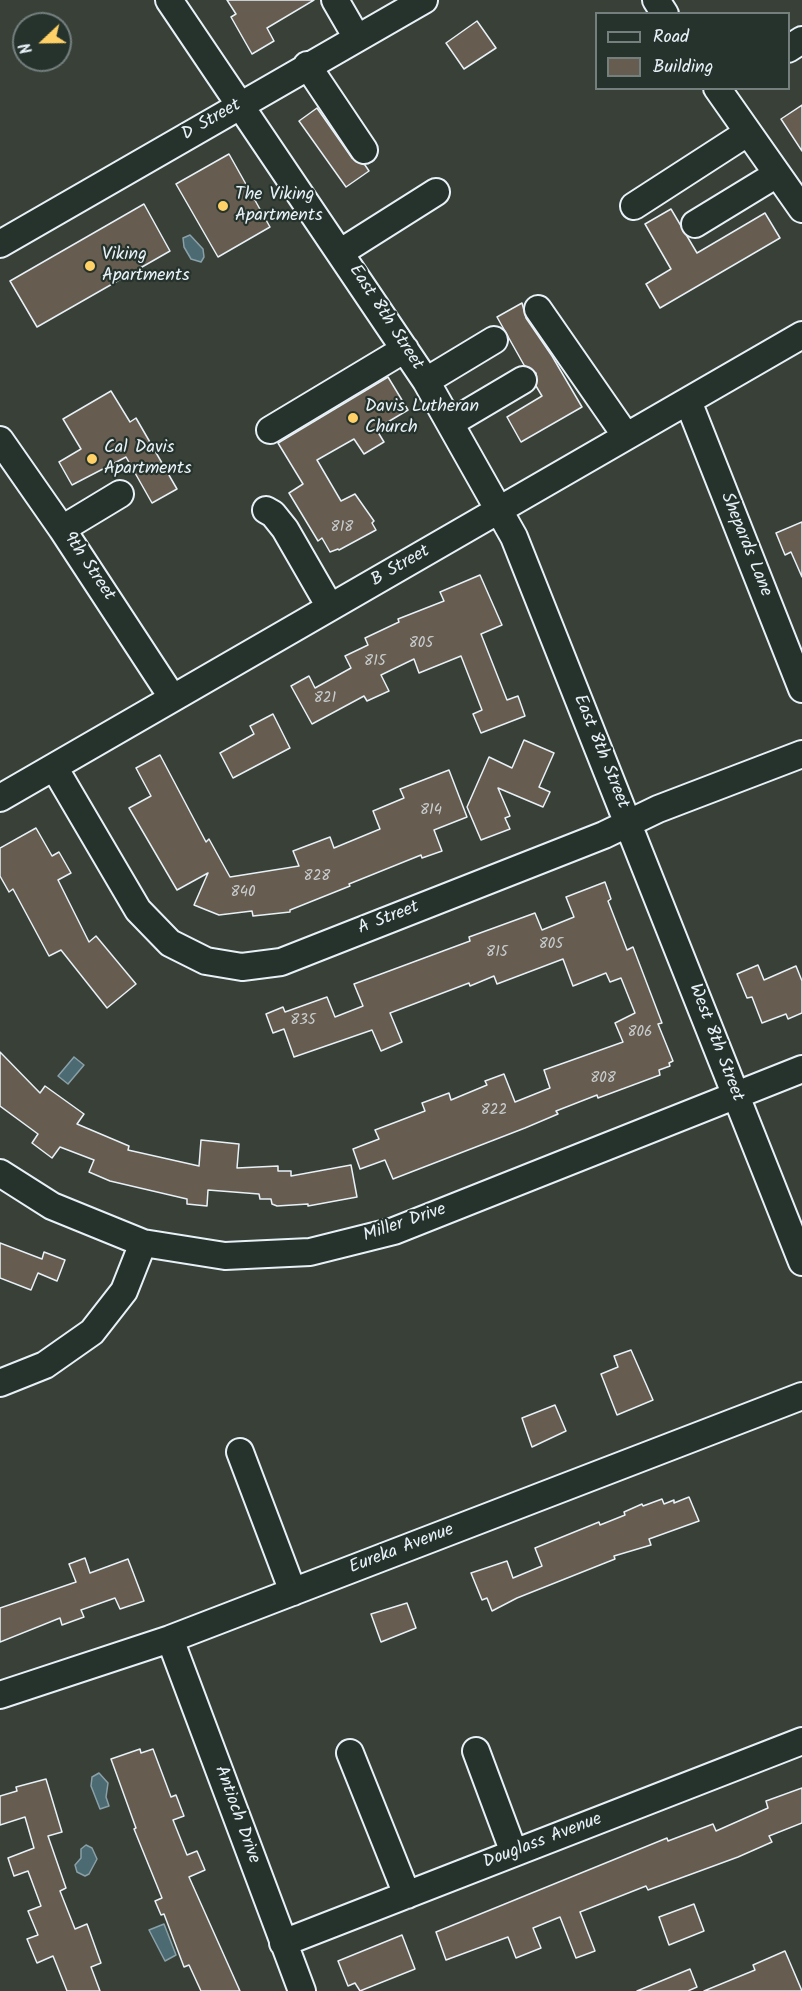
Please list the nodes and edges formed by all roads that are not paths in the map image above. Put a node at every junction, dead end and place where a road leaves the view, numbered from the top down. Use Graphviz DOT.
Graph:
graph roads {
  1 [pos="170,0"];
  2 [pos="335,0"];
  3 [pos="424,0"];
  4 [pos="357,38"];
  5 [pos="307,66"];
  6 [pos="722,90"];
  7 [pos="241,104"];
  8 [pos="747,133"];
  9 [pos="364,150"];
  10 [pos="777,174"];
  11 [pos="436,192"];
  12 [pos="634,206"];
  13 [pos="801,207"];
  14 [pos="695,224"];
  15 [pos="0,244"];
  16 [pos="341,252"];
  17 [pos="538,309"];
  18 [pos="802,335"];
  19 [pos="494,340"];
  20 [pos="405,349"];
  21 [pos="523,380"];
  22 [pos="426,381"];
  23 [pos="687,401"];
  24 [pos="452,423"];
  25 [pos="270,430"];
  26 [pos="626,436"];
  27 [pos="0,440"];
  28 [pos="120,494"];
  29 [pos="266,510"];
  30 [pos="501,510"];
  31 [pos="62,529"];
  32 [pos="330,607"];
  33 [pos="802,689"];
  34 [pos="172,697"];
  35 [pos="802,754"];
  36 [pos="54,767"];
  37 [pos="0,798"];
  38 [pos="629,824"];
  39 [pos="802,1069"];
  40 [pos="735,1095"];
  41 [pos="0,1173"];
  42 [pos="143,1244"];
  43 [pos="802,1262"];
  44 [pos="0,1383"];
  45 [pos="802,1396"];
  46 [pos="240,1452"];
  47 [pos="292,1592"];
  48 [pos="170,1640"];
  49 [pos="0,1695"];
  50 [pos="802,1741"];
  51 [pos="476,1751"];
  52 [pos="350,1753"];
  53 [pos="514,1853"];
  54 [pos="407,1895"];
  55 [pos="283,1943"];
  56 [pos="302,1991"];
  1 -- 7 [label="street, East 8th Street"];
  2 -- 4 [label="street"];
  3 -- 4 [label="street, D Street"];
  4 -- 5 [label="street, D Street"];
  5 -- 7 [label="street, D Street"];
  5 -- 9 [label="street"];
  6 -- 8 [label="street"];
  7 -- 15 [label="street, D Street"];
  7 -- 16 [label="street, East 8th Street"];
  8 -- 10 [label="street"];
  8 -- 12 [label="street"];
  10 -- 13 [label="street"];
  10 -- 14 [label="street"];
  11 -- 16 [label="street"];
  16 -- 20 [label="street, East 8th Street"];
  17 -- 26 [label="street"];
  18 -- 23 [label="street, B Street"];
  19 -- 22 [label="street"];
  20 -- 22 [label="street, East 8th Street"];
  20 -- 25 [label="street"];
  21 -- 24 [label="street"];
  22 -- 24 [label="street, East 8th Street"];
  23 -- 26 [label="street, B Street"];
  23 -- 33 [label="street, Shepards Lane"];
  24 -- 30 [label="street, East 8th Street"];
  26 -- 30 [label="street, B Street"];
  27 -- 31 [label="street, 9th Street"];
  28 -- 31 [label="street"];
  29 -- 32 [label="street"];
  30 -- 32 [label="street, B Street"];
  30 -- 38 [label="street, East 8th Street"];
  31 -- 34 [label="street, 9th Street"];
  32 -- 34 [label="street, B Street"];
  34 -- 36 [label="street, B Street"];
  35 -- 38 [label="street, A Street"];
  36 -- 37 [label="street, B Street"];
  36 -- 38 [label="street, A Street"];
  38 -- 40 [label="street, West 8th Street"];
  39 -- 40 [label="street, Miller Drive"];
  40 -- 42 [label="street, Miller Drive"];
  40 -- 43 [label="street, West 8th Street"];
  41 -- 42 [label="street, Miller Drive"];
  42 -- 44 [label="street"];
  45 -- 47 [label="street, Eureka Avenue"];
  46 -- 47 [label="street"];
  47 -- 48 [label="street, Eureka Avenue"];
  48 -- 49 [label="street, Eureka Avenue"];
  48 -- 55 [label="street, Antioch Drive"];
  50 -- 53 [label="street, Douglass Avenue"];
  51 -- 53 [label="street"];
  52 -- 54 [label="street"];
  53 -- 54 [label="street, Douglass Avenue"];
  54 -- 55 [label="street, Douglass Avenue"];
  55 -- 56 [label="street, Antioch Drive"];
}
